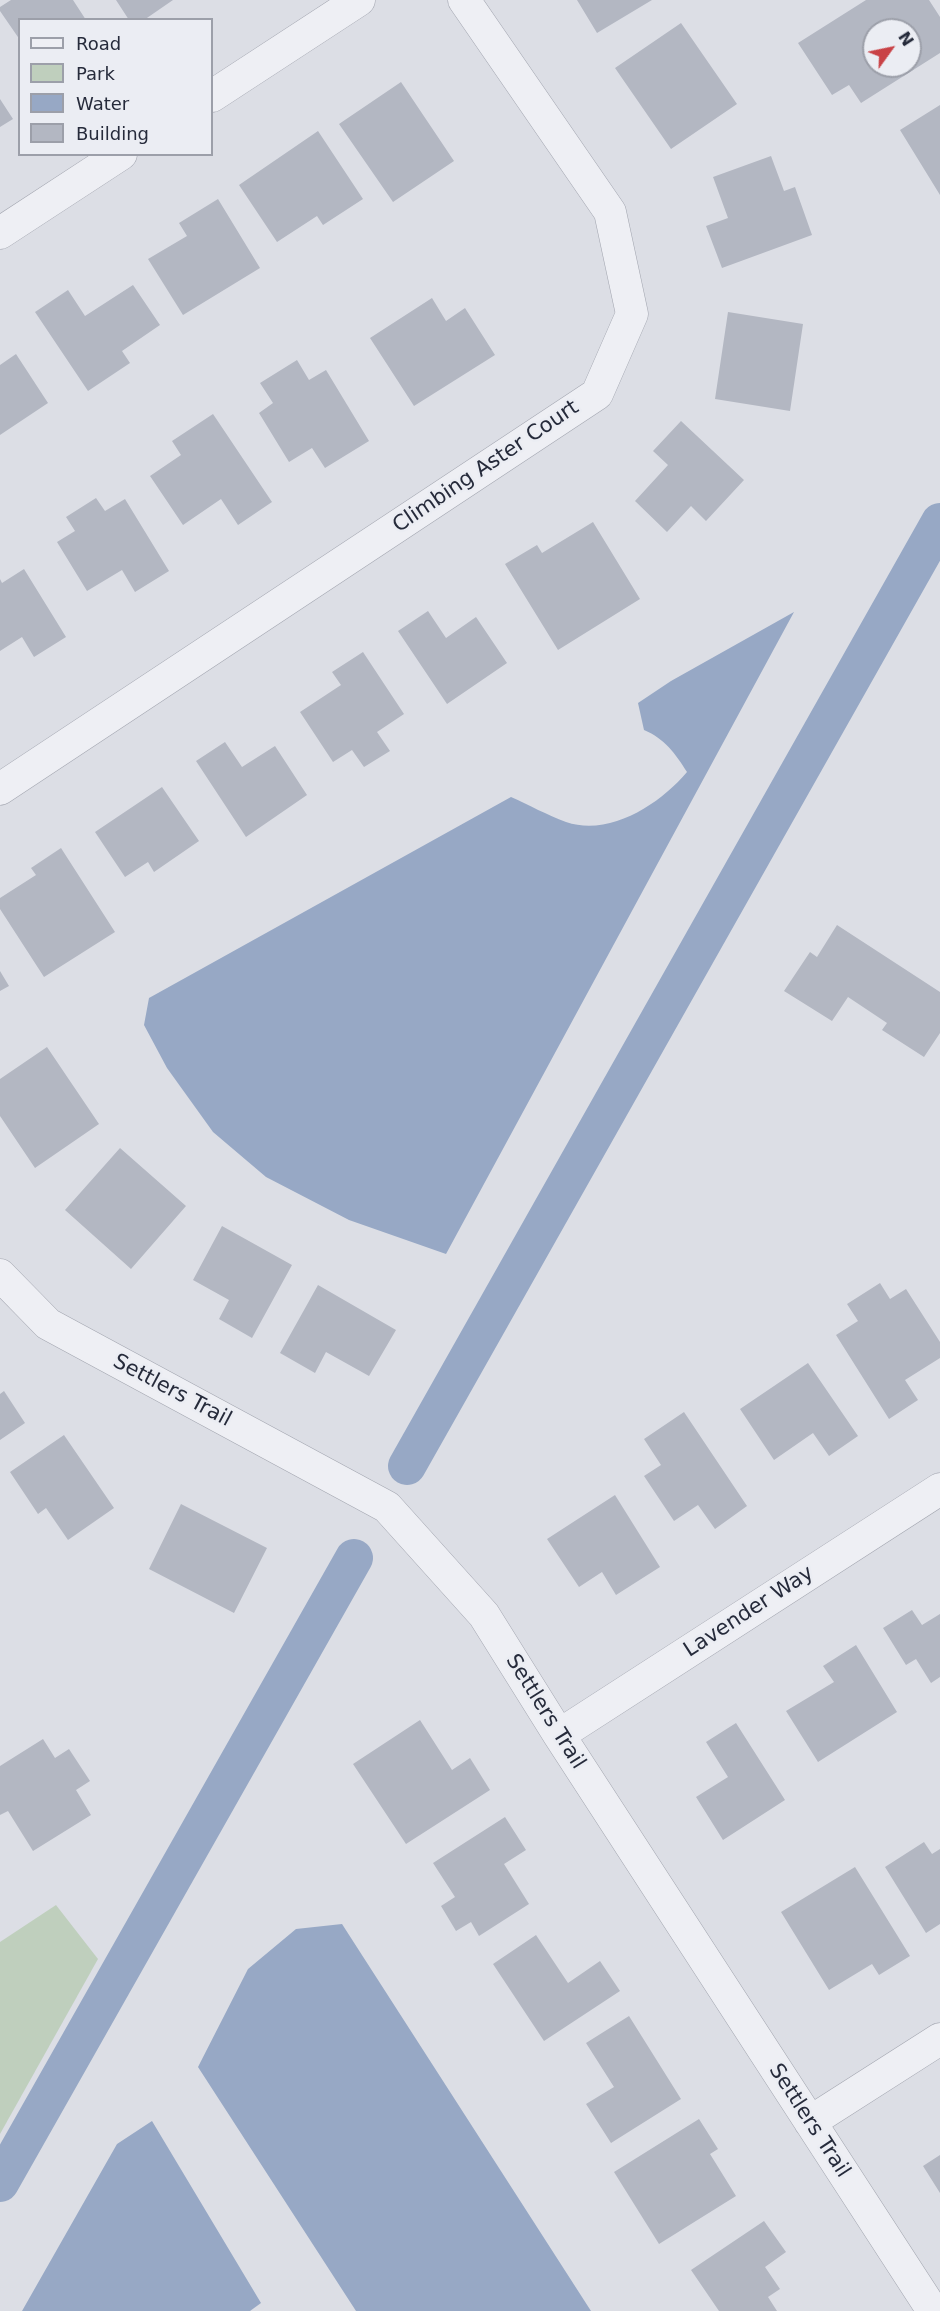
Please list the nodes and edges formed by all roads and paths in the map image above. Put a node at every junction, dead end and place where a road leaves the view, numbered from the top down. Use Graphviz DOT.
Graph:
graph roads {
  1 [pos="359,0"];
  2 [pos="464,0"];
  3 [pos="213,95"];
  4 [pos="118,156"];
  5 [pos="0,233"];
  6 [pos="0,789"];
  7 [pos="0,1275"];
  8 [pos="940,1489"];
  9 [pos="559,1735"];
  10 [pos="940,2039"];
  11 [pos="810,2122"];
  12 [pos="933,2311"];
  1 -- 3 [label="street"];
  2 -- 6 [label="street, Climbing Aster Court"];
  4 -- 5 [label="street"];
  7 -- 9 [label="street, Settlers Trail"];
  8 -- 9 [label="street, Lavender Way"];
  9 -- 11 [label="street, Settlers Trail"];
  10 -- 11 [label="street"];
  11 -- 12 [label="street, Settlers Trail"];
}
